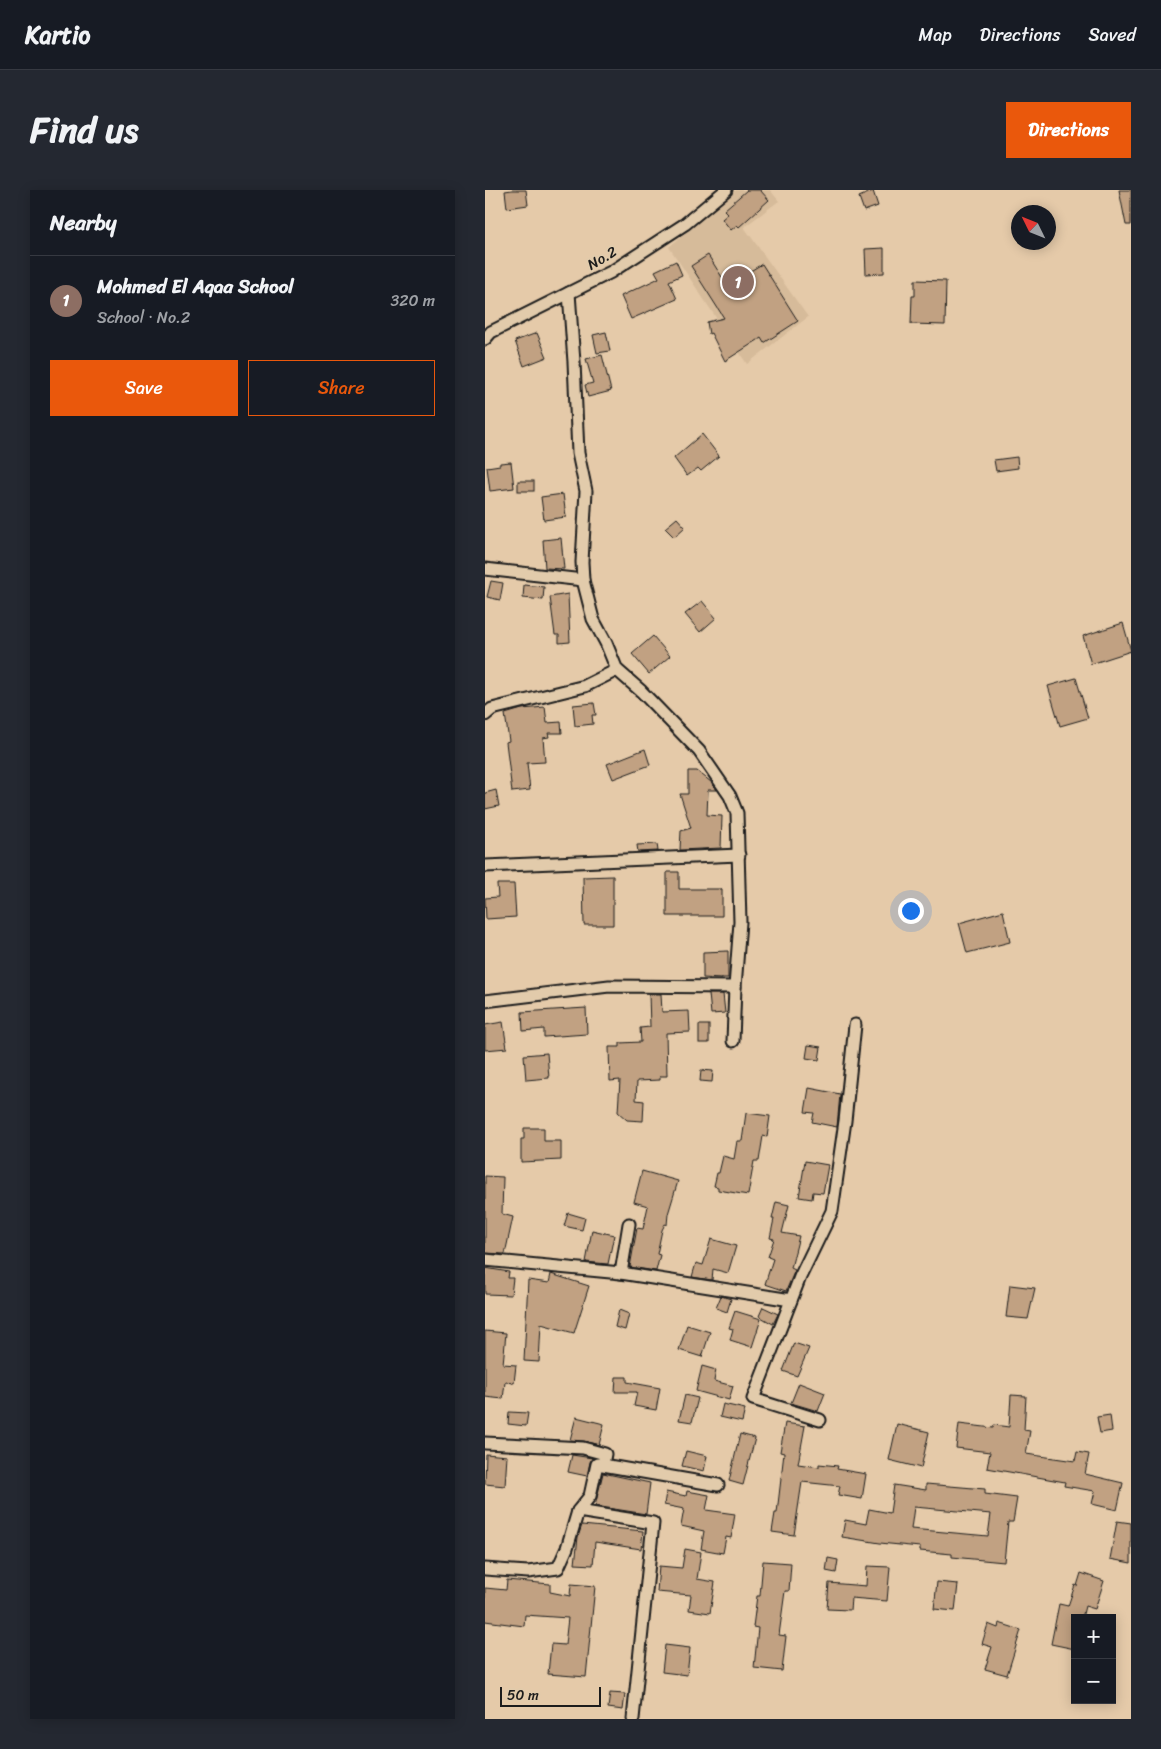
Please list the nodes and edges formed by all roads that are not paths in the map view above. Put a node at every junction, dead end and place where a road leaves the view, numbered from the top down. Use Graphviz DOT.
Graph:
graph roads {
  1 [pos="726,190"];
  2 [pos="569,293"];
  3 [pos="485,339"];
  4 [pos="485,569"];
  5 [pos="583,580"];
  6 [pos="617,670"];
  7 [pos="485,715"];
  8 [pos="739,855"];
  9 [pos="485,866"];
  10 [pos="735,987"];
  11 [pos="485,1001"];
  12 [pos="855,1025"];
  13 [pos="733,1041"];
  14 [pos="629,1224"];
  15 [pos="485,1260"];
  16 [pos="621,1273"];
  17 [pos="791,1300"];
  18 [pos="820,1420"];
  19 [pos="485,1442"];
  20 [pos="603,1464"];
  21 [pos="718,1485"];
  22 [pos="579,1511"];
  23 [pos="485,1569"];
  24 [pos="633,1719"];
  1 -- 2 [label="street, No.2"];
  2 -- 3 [label="street, No.2"];
  2 -- 5 [label="street"];
  4 -- 5 [label="street"];
  5 -- 6 [label="street"];
  6 -- 7 [label="street"];
  6 -- 8 [label="street"];
  8 -- 9 [label="street"];
  8 -- 10 [label="street"];
  10 -- 11 [label="street"];
  10 -- 13 [label="street"];
  12 -- 17 [label="street"];
  14 -- 16 [label="street"];
  15 -- 16 [label="street"];
  16 -- 17 [label="street"];
  17 -- 18 [label="street"];
  19 -- 20 [label="street"];
  20 -- 21 [label="street"];
  20 -- 22 [label="street"];
  22 -- 23 [label="street"];
  22 -- 24 [label="street"];
}
